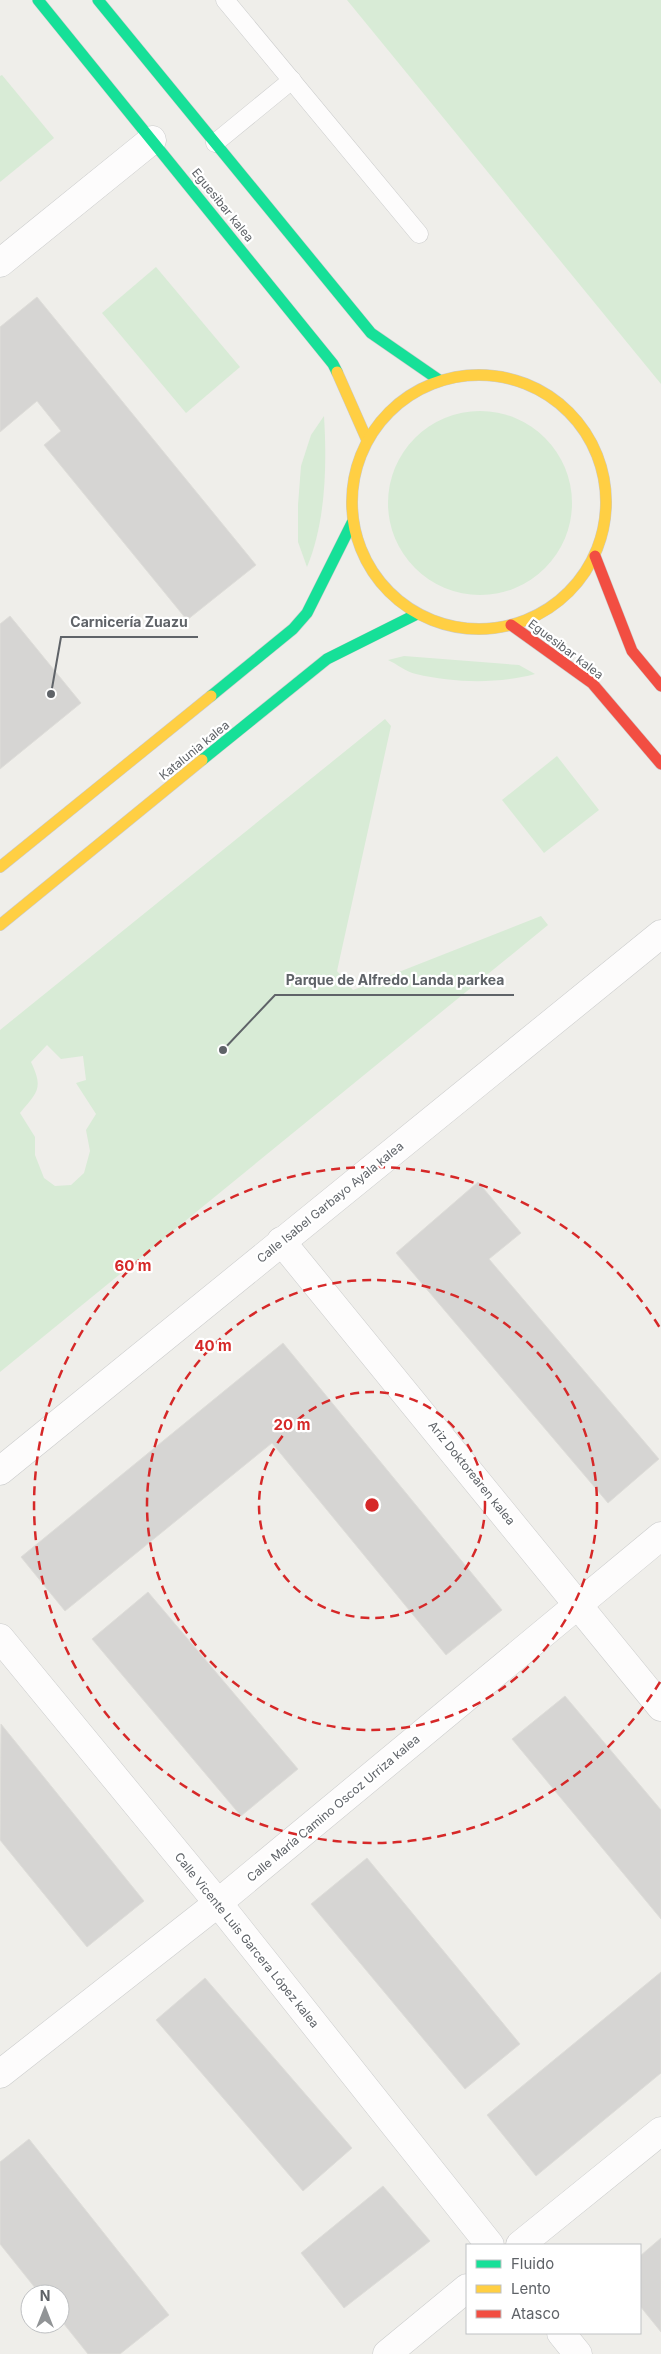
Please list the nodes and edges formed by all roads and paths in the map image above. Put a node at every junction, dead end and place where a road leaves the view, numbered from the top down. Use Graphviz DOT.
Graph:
graph roads {
  1 [pos="38,0"];
  2 [pos="98,0"];
  3 [pos="225,0"];
  4 [pos="292,80"];
  5 [pos="152,140"];
  6 [pos="216,143"];
  7 [pos="419,234"];
  8 [pos="0,263"];
  9 [pos="440,380"];
  10 [pos="367,440"];
  11 [pos="352,523"];
  12 [pos="595,556"];
  13 [pos="417,614"];
  14 [pos="511,625"];
  15 [pos="661,686"];
  16 [pos="661,764"];
  17 [pos="0,867"];
  18 [pos="0,925"];
  19 [pos="661,934"];
  20 [pos="281,1241"];
  21 [pos="0,1471"];
  22 [pos="661,1536"];
  23 [pos="578,1604"];
  24 [pos="0,1638"];
  25 [pos="661,1707"];
  26 [pos="218,1903"];
  27 [pos="0,2074"];
  28 [pos="661,2131"];
  29 [pos="489,2244"];
  30 [pos="521,2244"];
  31 [pos="466,2289"];
  32 [pos="562,2334"];
  33 [pos="386,2354"];
  34 [pos="578,2354"];
  1 -- 5 [label="street, Eguesibar kalea"];
  2 -- 6 [label="street"];
  3 -- 4 [label="lane"];
  4 -- 6 [label="lane"];
  4 -- 7 [label="lane"];
  5 -- 8 [label="street"];
  5 -- 10 [label="street, Eguesibar kalea"];
  6 -- 9 [label="street"];
  9 -- 10 [label="street"];
  9 -- 12 [label="street"];
  10 -- 11 [label="street"];
  11 -- 13 [label="street"];
  11 -- 17 [label="street"];
  12 -- 14 [label="street"];
  12 -- 15 [label="street"];
  13 -- 14 [label="street"];
  13 -- 18 [label="street, Katalunia kalea"];
  14 -- 16 [label="street, Eguesibar kalea"];
  19 -- 20 [label="street, Calle Isabel Garbayo Ayala kalea"];
  20 -- 21 [label="street, Calle Isabel Garbayo Ayala kalea"];
  20 -- 23 [label="street, Ariz Doktorearen kalea"];
  22 -- 23 [label="street, Calle María Camino Oscoz Urriza kalea"];
  23 -- 25 [label="street, Ariz Doktorearen kalea"];
  23 -- 26 [label="street, Calle María Camino Oscoz Urriza kalea"];
  24 -- 26 [label="street, Calle Vicente Luis Garcera López kalea"];
  26 -- 27 [label="street, Calle María Camino Oscoz Urriza kalea"];
  26 -- 29 [label="street, Calle Vicente Luis Garcera López kalea"];
  28 -- 30 [label="street"];
  31 -- 33 [label="street"];
  32 -- 34 [label="street"];
}
